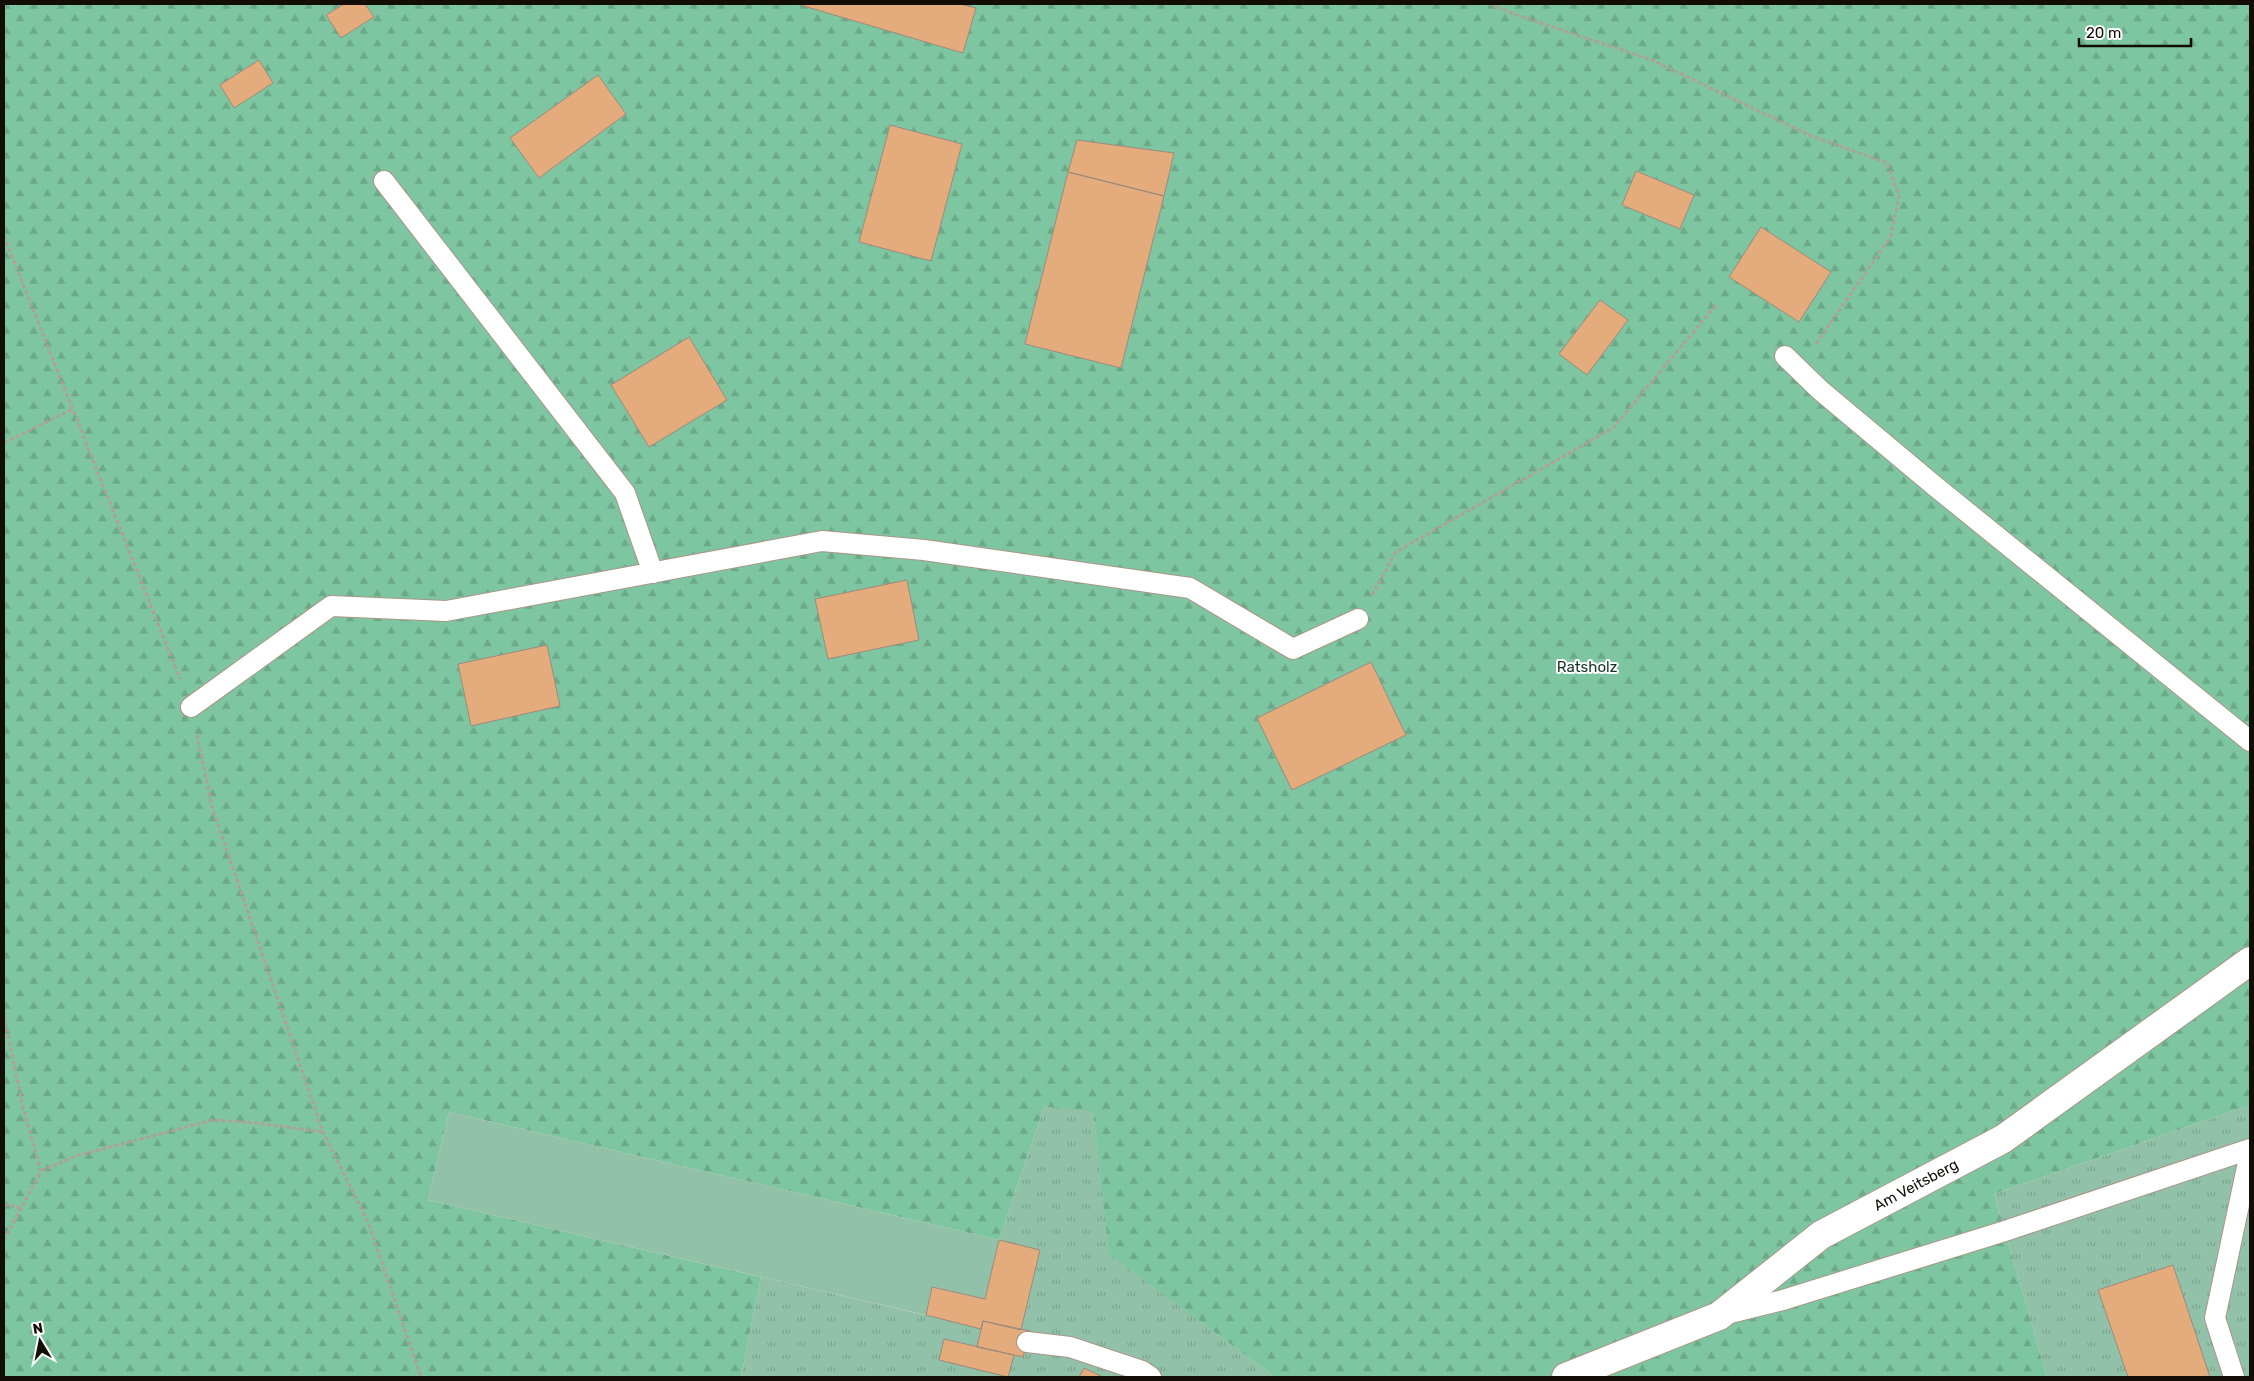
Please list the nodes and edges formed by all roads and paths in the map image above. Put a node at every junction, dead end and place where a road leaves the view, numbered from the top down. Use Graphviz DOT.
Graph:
graph roads {
  1 [pos="1491,4"];
  2 [pos="384,181"];
  3 [pos="4,236"];
  4 [pos="1716,305"];
  5 [pos="1792,362"];
  6 [pos="72,409"];
  7 [pos="4,443"];
  8 [pos="653,573"];
  9 [pos="1358,619"];
  10 [pos="191,707"];
  11 [pos="2250,741"];
  12 [pos="2250,961"];
  13 [pos="4,1016"];
  14 [pos="323,1132"];
  15 [pos="2250,1149"];
  16 [pos="2250,1153"];
  17 [pos="41,1171"];
  18 [pos="4,1204"];
  19 [pos="21,1208"];
  20 [pos="4,1240"];
  21 [pos="1719,1316"];
  22 [pos="1027,1342"];
  23 [pos="421,1377"];
  24 [pos="1150,1377"];
  25 [pos="1566,1377"];
  26 [pos="2234,1377"];
  1 -- 5 [label="path"];
  2 -- 8 [label="lane"];
  3 -- 6 [label="path"];
  4 -- 9 [label="path"];
  5 -- 11 [label="lane"];
  6 -- 7 [label="path"];
  6 -- 10 [label="path"];
  8 -- 9 [label="lane"];
  8 -- 10 [label="lane"];
  10 -- 14 [label="path"];
  12 -- 21 [label="street, Am Veitsberg"];
  13 -- 17 [label="path"];
  14 -- 17 [label="path"];
  14 -- 23 [label="path"];
  15 -- 21 [label="lane"];
  16 -- 26 [label="lane"];
  17 -- 19 [label="path"];
  18 -- 19 [label="path"];
  19 -- 20 [label="path"];
  21 -- 25 [label="street, Am Veitsberg"];
  22 -- 24 [label="lane"];
}
